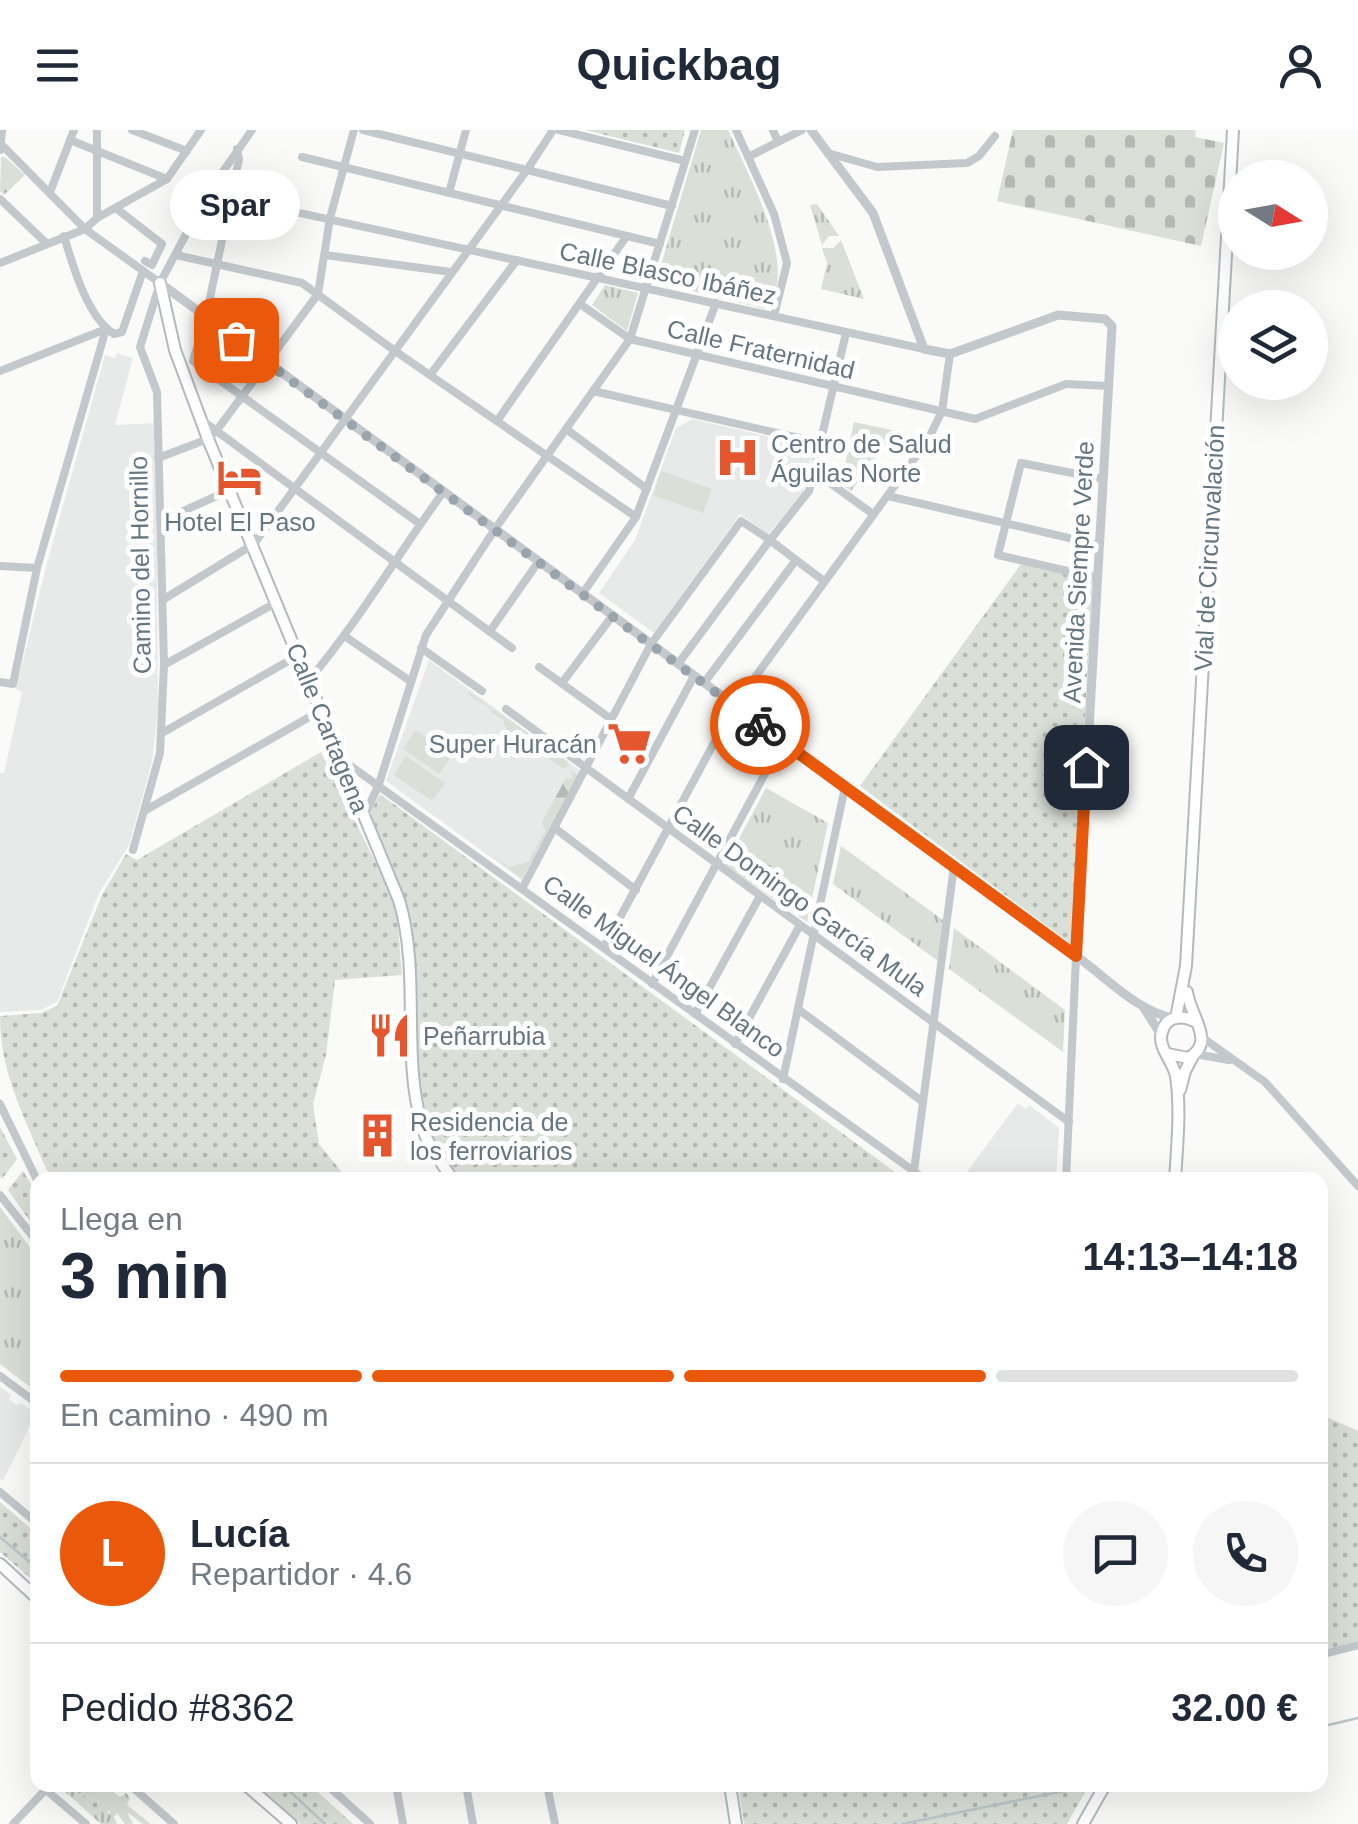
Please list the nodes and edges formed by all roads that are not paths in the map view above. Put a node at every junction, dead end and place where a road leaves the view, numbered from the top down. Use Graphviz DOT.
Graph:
graph roads {
  1 [pos="2,130"];
  2 [pos="74,130"];
  3 [pos="97,130"];
  4 [pos="132,130"];
  5 [pos="201,130"];
  6 [pos="252,130"];
  7 [pos="354,130"];
  8 [pos="363,130"];
  9 [pos="466,130"];
  10 [pos="556,130"];
  11 [pos="695,130"];
  12 [pos="736,130"];
  13 [pos="773,130"];
  14 [pos="802,130"];
  15 [pos="811,130"];
  16 [pos="1233,130"];
  17 [pos="146,132"];
  18 [pos="995,136"];
  19 [pos="70,140"];
  20 [pos="778,142"];
  21 [pos="1,147"];
  22 [pos="237,149"];
  23 [pos="187,151"];
  24 [pos="96,152"];
  25 [pos="459,153"];
  26 [pos="828,153"];
  27 [pos="748,156"];
  28 [pos="302,157"];
  29 [pos="686,162"];
  30 [pos="344,168"];
  31 [pos="526,170"];
  32 [pos="167,179"];
  33 [pos="50,192"];
  34 [pos="208,192"];
  35 [pos="450,192"];
  36 [pos="230,198"];
  37 [pos="0,199"];
  38 [pos="498,205"];
  39 [pos="672,206"];
  40 [pos="114,211"];
  41 [pos="97,218"];
  42 [pos="330,218"];
  43 [pos="86,228"];
  44 [pos="64,236"];
  45 [pos="626,237"];
  46 [pos="45,242"];
  47 [pos="660,244"];
  48 [pos="468,248"];
  49 [pos="0,252"];
  50 [pos="176,255"];
  51 [pos="324,255"];
  52 [pos="517,260"];
  53 [pos="4,262"];
  54 [pos="217,264"];
  55 [pos="144,266"];
  56 [pos="451,272"];
  57 [pos="598,278"];
  58 [pos="160,282"];
  59 [pos="647,288"];
  60 [pos="318,294"];
  61 [pos="716,302"];
  62 [pos="580,304"];
  63 [pos="774,316"];
  64 [pos="206,317"];
  65 [pos="106,329"];
  66 [pos="846,333"];
  67 [pos="630,340"];
  68 [pos="924,349"];
  69 [pos="395,350"];
  70 [pos="950,354"];
  71 [pos="698,356"];
  72 [pos="180,360"];
  73 [pos="193,361"];
  74 [pos="265,363"];
  75 [pos="0,371"];
  76 [pos="430,376"];
  77 [pos="1109,386"];
  78 [pos="833,387"];
  79 [pos="594,391"];
  80 [pos="242,395"];
  81 [pos="676,410"];
  82 [pos="942,411"];
  83 [pos="346,420"];
  84 [pos="497,421"];
  85 [pos="566,429"];
  86 [pos="213,434"];
  87 [pos="821,442"];
  88 [pos="320,453"];
  89 [pos="548,456"];
  90 [pos="158,458"];
  91 [pos="816,473"];
  92 [pos="1104,479"];
  93 [pos="295,487"];
  94 [pos="647,489"];
  95 [pos="231,490"];
  96 [pos="444,491"];
  97 [pos="888,496"];
  98 [pos="873,514"];
  99 [pos="636,517"];
  100 [pos="161,521"];
  101 [pos="420,524"];
  102 [pos="1003,524"];
  103 [pos="496,529"];
  104 [pos="770,540"];
  105 [pos="254,544"];
  106 [pos="1100,545"];
  107 [pos="394,560"];
  108 [pos="539,560"];
  109 [pos="796,560"];
  110 [pos="0,566"];
  111 [pos="37,568"];
  112 [pos="1098,578"];
  113 [pos="824,580"];
  114 [pos="583,593"];
  115 [pos="164,599"];
  116 [pos="449,601"];
  117 [pos="277,602"];
  118 [pos="613,615"];
  119 [pos="490,630"];
  120 [pos="346,636"];
  121 [pos="651,644"];
  122 [pos="421,648"];
  123 [pos="512,648"];
  124 [pos="299,655"];
  125 [pos="678,664"];
  126 [pos="164,665"];
  127 [pos="538,666"];
  128 [pos="694,676"];
  129 [pos="309,680"];
  130 [pos="410,680"];
  131 [pos="0,682"];
  132 [pos="704,683"];
  133 [pos="562,684"];
  134 [pos="482,691"];
  135 [pos="734,706"];
  136 [pos="506,710"];
  137 [pos="320,711"];
  138 [pos="611,719"];
  139 [pos="162,733"];
  140 [pos="782,742"];
  141 [pos="340,759"];
  142 [pos="586,768"];
  143 [pos="378,784"];
  144 [pos="845,787"];
  145 [pos="628,799"];
  146 [pos="146,810"];
  147 [pos="364,817"];
  148 [pos="556,829"];
  149 [pos="669,829"];
  150 [pos="133,850"];
  151 [pos="718,865"];
  152 [pos="954,866"];
  153 [pos="522,887"];
  154 [pos="636,890"];
  155 [pos="760,896"];
  156 [pos="800,925"];
  157 [pos="814,935"];
  158 [pos="604,947"];
  159 [pos="1076,956"];
  160 [pos="1186,966"];
  161 [pos="652,984"];
  162 [pos="1139,1002"];
  163 [pos="798,1008"];
  164 [pos="694,1014"];
  165 [pos="1175,1018"];
  166 [pos="1194,1021"];
  167 [pos="934,1024"];
  168 [pos="1161,1035"];
  169 [pos="1203,1038"];
  170 [pos="735,1044"];
  171 [pos="1168,1054"];
  172 [pos="1194,1055"];
  173 [pos="1243,1064"];
  174 [pos="783,1080"];
  175 [pos="1178,1101"];
  176 [pos="923,1102"];
  177 [pos="0,1104"];
  178 [pos="1069,1122"];
  179 [pos="33,1172"];
  180 [pos="448,1172"];
  181 [pos="914,1172"];
  182 [pos="1066,1172"];
  183 [pos="1175,1172"];
  184 [pos="1358,1186"];
  185 [pos="0,1195"];
  186 [pos="30,1233"];
  187 [pos="0,1376"];
  188 [pos="30,1398"];
  189 [pos="2,1497"];
  190 [pos="30,1518"];
  191 [pos="0,1567"];
  192 [pos="30,1592"];
  193 [pos="1358,1645"];
  194 [pos="1328,1653"];
  195 [pos="43,1792"];
  196 [pos="53,1792"];
  197 [pos="138,1792"];
  198 [pos="254,1792"];
  199 [pos="335,1792"];
  200 [pos="397,1792"];
  201 [pos="467,1792"];
  202 [pos="548,1792"];
  203 [pos="731,1792"];
  204 [pos="1101,1792"];
  205 [pos="13,1824"];
  206 [pos="86,1824"];
  207 [pos="174,1824"];
  208 [pos="291,1824"];
  209 [pos="370,1824"];
  210 [pos="404,1824"];
  211 [pos="473,1824"];
  212 [pos="555,1824"];
  213 [pos="736,1824"];
  214 [pos="1083,1824"];
  1 -- 21 [label="street"];
  2 -- 19 [label="street"];
  3 -- 24 [label="street"];
  4 -- 17 [label="street"];
  5 -- 23 [label="street"];
  6 -- 22 [label="street, Camino del Hornillo"];
  7 -- 30 [label="street"];
  8 -- 25 [label="street"];
  9 -- 25 [label="street"];
  10 -- 29 [label="street"];
  10 -- 31 [label="street"];
  11 -- 29 [label="street"];
  12 -- 27 [label="street"];
  13 -- 20 [label="street"];
  14 -- 20 [label="street"];
  15 -- 26 [label="street"];
  16 -- 160 [label="main road, Vial de Circunvalación"];
  17 -- 23 [label="street"];
  18 -- 26 [label="street"];
  19 -- 24 [label="street"];
  19 -- 33 [label="street"];
  20 -- 27 [label="street"];
  21 -- 33 [label="street"];
  22 -- 34 [label="street, Camino del Hornillo"];
  22 -- 36 [label="street"];
  23 -- 32 [label="street"];
  24 -- 32 [label="street"];
  24 -- 41 [label="street"];
  25 -- 31 [label="street"];
  25 -- 35 [label="street"];
  26 -- 68 [label="street"];
  27 -- 63 [label="street"];
  28 -- 30 [label="street"];
  29 -- 39 [label="street"];
  30 -- 35 [label="street"];
  30 -- 42 [label="street"];
  31 -- 38 [label="street"];
  31 -- 39 [label="street"];
  32 -- 40 [label="street"];
  33 -- 43 [label="street"];
  34 -- 36 [label="street, Calle Blasco Ibáñez"];
  34 -- 50 [label="street, Camino del Hornillo"];
  35 -- 38 [label="street"];
  36 -- 42 [label="street, Calle Blasco Ibáñez"];
  36 -- 54 [label="street"];
  37 -- 46 [label="street"];
  38 -- 45 [label="street"];
  38 -- 48 [label="street"];
  39 -- 47 [label="street"];
  40 -- 41 [label="street"];
  40 -- 55 [label="street"];
  41 -- 43 [label="street"];
  42 -- 48 [label="street, Calle Blasco Ibáñez"];
  42 -- 51 [label="street"];
  43 -- 44 [label="street"];
  43 -- 55 [label="street"];
  44 -- 46 [label="street"];
  44 -- 65 [label="street"];
  45 -- 47 [label="street"];
  45 -- 57 [label="street"];
  46 -- 53 [label="street"];
  47 -- 59 [label="street"];
  48 -- 52 [label="street, Calle Blasco Ibáñez"];
  48 -- 56 [label="street"];
  49 -- 53 [label="street"];
  50 -- 54 [label="street"];
  50 -- 58 [label="street, Camino del Hornillo"];
  51 -- 56 [label="street"];
  51 -- 60 [label="street"];
  52 -- 57 [label="street, Calle Blasco Ibáñez"];
  52 -- 76 [label="street"];
  54 -- 60 [label="street"];
  54 -- 64 [label="street"];
  55 -- 58 [label="street"];
  55 -- 65 [label="street"];
  56 -- 69 [label="street"];
  57 -- 59 [label="street, Calle Blasco Ibáñez"];
  57 -- 62 [label="street"];
  58 -- 64 [label="street"];
  58 -- 72 [label="main road, Calle Cartagena"];
  58 -- 90 [label="street, Camino del Hornillo"];
  59 -- 61 [label="street, Calle Blasco Ibáñez"];
  59 -- 67 [label="street"];
  60 -- 69 [label="street"];
  60 -- 74 [label="street"];
  61 -- 63 [label="street, Calle Blasco Ibáñez"];
  61 -- 71 [label="street"];
  62 -- 67 [label="street, Calle Fraternidad"];
  62 -- 84 [label="street"];
  63 -- 66 [label="street, Calle Blasco Ibáñez"];
  64 -- 73 [label="street"];
  64 -- 74 [label="street"];
  65 -- 75 [label="street"];
  65 -- 111 [label="street"];
  66 -- 68 [label="street, Calle Blasco Ibáñez"];
  66 -- 78 [label="street"];
  67 -- 71 [label="street, Calle Fraternidad"];
  67 -- 79 [label="street"];
  68 -- 70 [label="street, Calle Blasco Ibáñez"];
  69 -- 76 [label="street"];
  69 -- 83 [label="street"];
  70 -- 77 [label="street, Avenida Siempre Verde"];
  70 -- 82 [label="street"];
  71 -- 78 [label="street, Calle Fraternidad"];
  71 -- 81 [label="street"];
  72 -- 73 [label="street"];
  72 -- 86 [label="main road, Calle Cartagena"];
  73 -- 80 [label="street"];
  74 -- 80 [label="street"];
  74 -- 83 [label="street"];
  76 -- 84 [label="street"];
  77 -- 82 [label="street, Calle Fraternidad"];
  77 -- 92 [label="street, Avenida Siempre Verde"];
  78 -- 82 [label="street, Calle Fraternidad"];
  78 -- 87 [label="street"];
  79 -- 81 [label="street"];
  79 -- 85 [label="street"];
  80 -- 86 [label="street"];
  80 -- 88 [label="street"];
  81 -- 87 [label="street"];
  81 -- 94 [label="street"];
  82 -- 97 [label="street"];
  83 -- 88 [label="street"];
  83 -- 96 [label="street"];
  84 -- 89 [label="street"];
  85 -- 89 [label="street"];
  85 -- 94 [label="street"];
  86 -- 90 [label="street"];
  86 -- 93 [label="street"];
  86 -- 95 [label="main road, Calle Cartagena"];
  87 -- 91 [label="street"];
  88 -- 93 [label="street"];
  88 -- 101 [label="street"];
  89 -- 99 [label="street"];
  89 -- 103 [label="street"];
  90 -- 100 [label="street, Camino del Hornillo"];
  91 -- 98 [label="street"];
  91 -- 104 [label="street"];
  92 -- 102 [label="street"];
  92 -- 106 [label="street, Avenida Siempre Verde"];
  93 -- 105 [label="street"];
  93 -- 107 [label="street"];
  94 -- 99 [label="street"];
  95 -- 100 [label="street"];
  95 -- 105 [label="main road, Calle Cartagena"];
  96 -- 101 [label="street"];
  96 -- 103 [label="street"];
  97 -- 98 [label="street"];
  97 -- 102 [label="street"];
  98 -- 113 [label="street"];
  99 -- 114 [label="street"];
  100 -- 115 [label="street, Camino del Hornillo"];
  101 -- 107 [label="street"];
  102 -- 106 [label="street"];
  102 -- 112 [label="street"];
  103 -- 108 [label="street"];
  103 -- 116 [label="street"];
  104 -- 109 [label="street"];
  104 -- 121 [label="street"];
  104 -- 125 [label="street"];
  105 -- 115 [label="street"];
  105 -- 117 [label="main road, Calle Cartagena"];
  106 -- 112 [label="street, Avenida Siempre Verde"];
  107 -- 116 [label="street"];
  107 -- 120 [label="street"];
  108 -- 114 [label="street"];
  108 -- 119 [label="street"];
  109 -- 113 [label="street"];
  109 -- 132 [label="street"];
  110 -- 111 [label="street"];
  111 -- 131 [label="street"];
  112 -- 159 [label="street, Avenida Siempre Verde"];
  113 -- 135 [label="street"];
  114 -- 118 [label="street"];
  115 -- 126 [label="street, Camino del Hornillo"];
  116 -- 119 [label="street"];
  116 -- 122 [label="street"];
  117 -- 124 [label="main road, Calle Cartagena"];
  117 -- 126 [label="street"];
  118 -- 121 [label="street"];
  118 -- 133 [label="street"];
  119 -- 123 [label="street"];
  120 -- 129 [label="street"];
  120 -- 130 [label="street"];
  121 -- 125 [label="street"];
  121 -- 138 [label="street"];
  122 -- 130 [label="street"];
  122 -- 134 [label="street"];
  124 -- 129 [label="main road, Calle Cartagena"];
  124 -- 139 [label="street"];
  125 -- 128 [label="street"];
  126 -- 139 [label="street, Camino del Hornillo"];
  127 -- 133 [label="street"];
  128 -- 132 [label="street"];
  128 -- 145 [label="street"];
  129 -- 137 [label="main road, Calle Cartagena"];
  130 -- 143 [label="street"];
  132 -- 135 [label="street"];
  133 -- 138 [label="street"];
  135 -- 140 [label="street"];
  135 -- 149 [label="street"];
  136 -- 142 [label="street, Calle Domingo García Mula"];
  137 -- 141 [label="main road, Calle Cartagena"];
  137 -- 146 [label="street"];
  138 -- 142 [label="street"];
  139 -- 146 [label="street, Camino del Hornillo"];
  140 -- 144 [label="street"];
  140 -- 151 [label="street"];
  141 -- 143 [label="street, Calle Miguel Ángel Blanco"];
  141 -- 147 [label="main road, Calle Cartagena"];
  142 -- 145 [label="street, Calle Domingo García Mula"];
  142 -- 148 [label="street"];
  143 -- 147 [label="street"];
  143 -- 153 [label="street, Calle Miguel Ángel Blanco"];
  144 -- 152 [label="street"];
  144 -- 157 [label="street"];
  145 -- 149 [label="street, Calle Domingo García Mula"];
  146 -- 150 [label="street, Camino del Hornillo"];
  147 -- 180 [label="main road, Calle Cartagena"];
  148 -- 153 [label="street"];
  148 -- 154 [label="street"];
  149 -- 151 [label="street, Calle Domingo García Mula"];
  149 -- 154 [label="street"];
  151 -- 155 [label="street, Calle Domingo García Mula"];
  151 -- 161 [label="street"];
  152 -- 159 [label="street"];
  152 -- 167 [label="street"];
  153 -- 158 [label="street, Calle Miguel Ángel Blanco"];
  154 -- 158 [label="street"];
  155 -- 156 [label="street, Calle Domingo García Mula"];
  155 -- 164 [label="street"];
  156 -- 157 [label="street, Calle Domingo García Mula"];
  156 -- 170 [label="street"];
  157 -- 163 [label="street"];
  157 -- 167 [label="street, Calle Domingo García Mula"];
  158 -- 161 [label="street, Calle Miguel Ángel Blanco"];
  159 -- 162 [label="street"];
  159 -- 178 [label="street, Avenida Siempre Verde"];
  160 -- 165 [label="main road, Vial de Circunvalación"];
  160 -- 166 [label="main road, Vial de Circunvalación"];
  161 -- 164 [label="street, Calle Miguel Ángel Blanco"];
  162 -- 165 [label="street"];
  162 -- 168 [label="street"];
  163 -- 174 [label="street"];
  163 -- 176 [label="street"];
  164 -- 170 [label="street, Calle Miguel Ángel Blanco"];
  165 -- 166 [label="main road"];
  165 -- 168 [label="main road"];
  166 -- 169 [label="main road"];
  167 -- 176 [label="street"];
  167 -- 178 [label="street, Calle Domingo García Mula"];
  168 -- 171 [label="main road"];
  169 -- 172 [label="main road"];
  169 -- 173 [label="street"];
  170 -- 174 [label="street, Calle Miguel Ángel Blanco"];
  171 -- 172 [label="main road"];
  171 -- 175 [label="main road"];
  172 -- 173 [label="street"];
  172 -- 175 [label="main road"];
  173 -- 184 [label="street"];
  174 -- 181 [label="street, Calle Miguel Ángel Blanco"];
  175 -- 183 [label="main road"];
  176 -- 181 [label="street"];
  177 -- 179 [label="street"];
  178 -- 182 [label="street, Avenida Siempre Verde"];
  185 -- 186 [label="street"];
  187 -- 188 [label="street"];
  189 -- 190 [label="street"];
  191 -- 192 [label="main road"];
  193 -- 194 [label="street"];
  195 -- 205 [label="street"];
  196 -- 206 [label="street"];
  197 -- 207 [label="street"];
  198 -- 208 [label="main road"];
  199 -- 209 [label="street"];
  200 -- 210 [label="street"];
  201 -- 211 [label="street"];
  202 -- 212 [label="street"];
  203 -- 213 [label="main road"];
  204 -- 214 [label="main road"];
}
